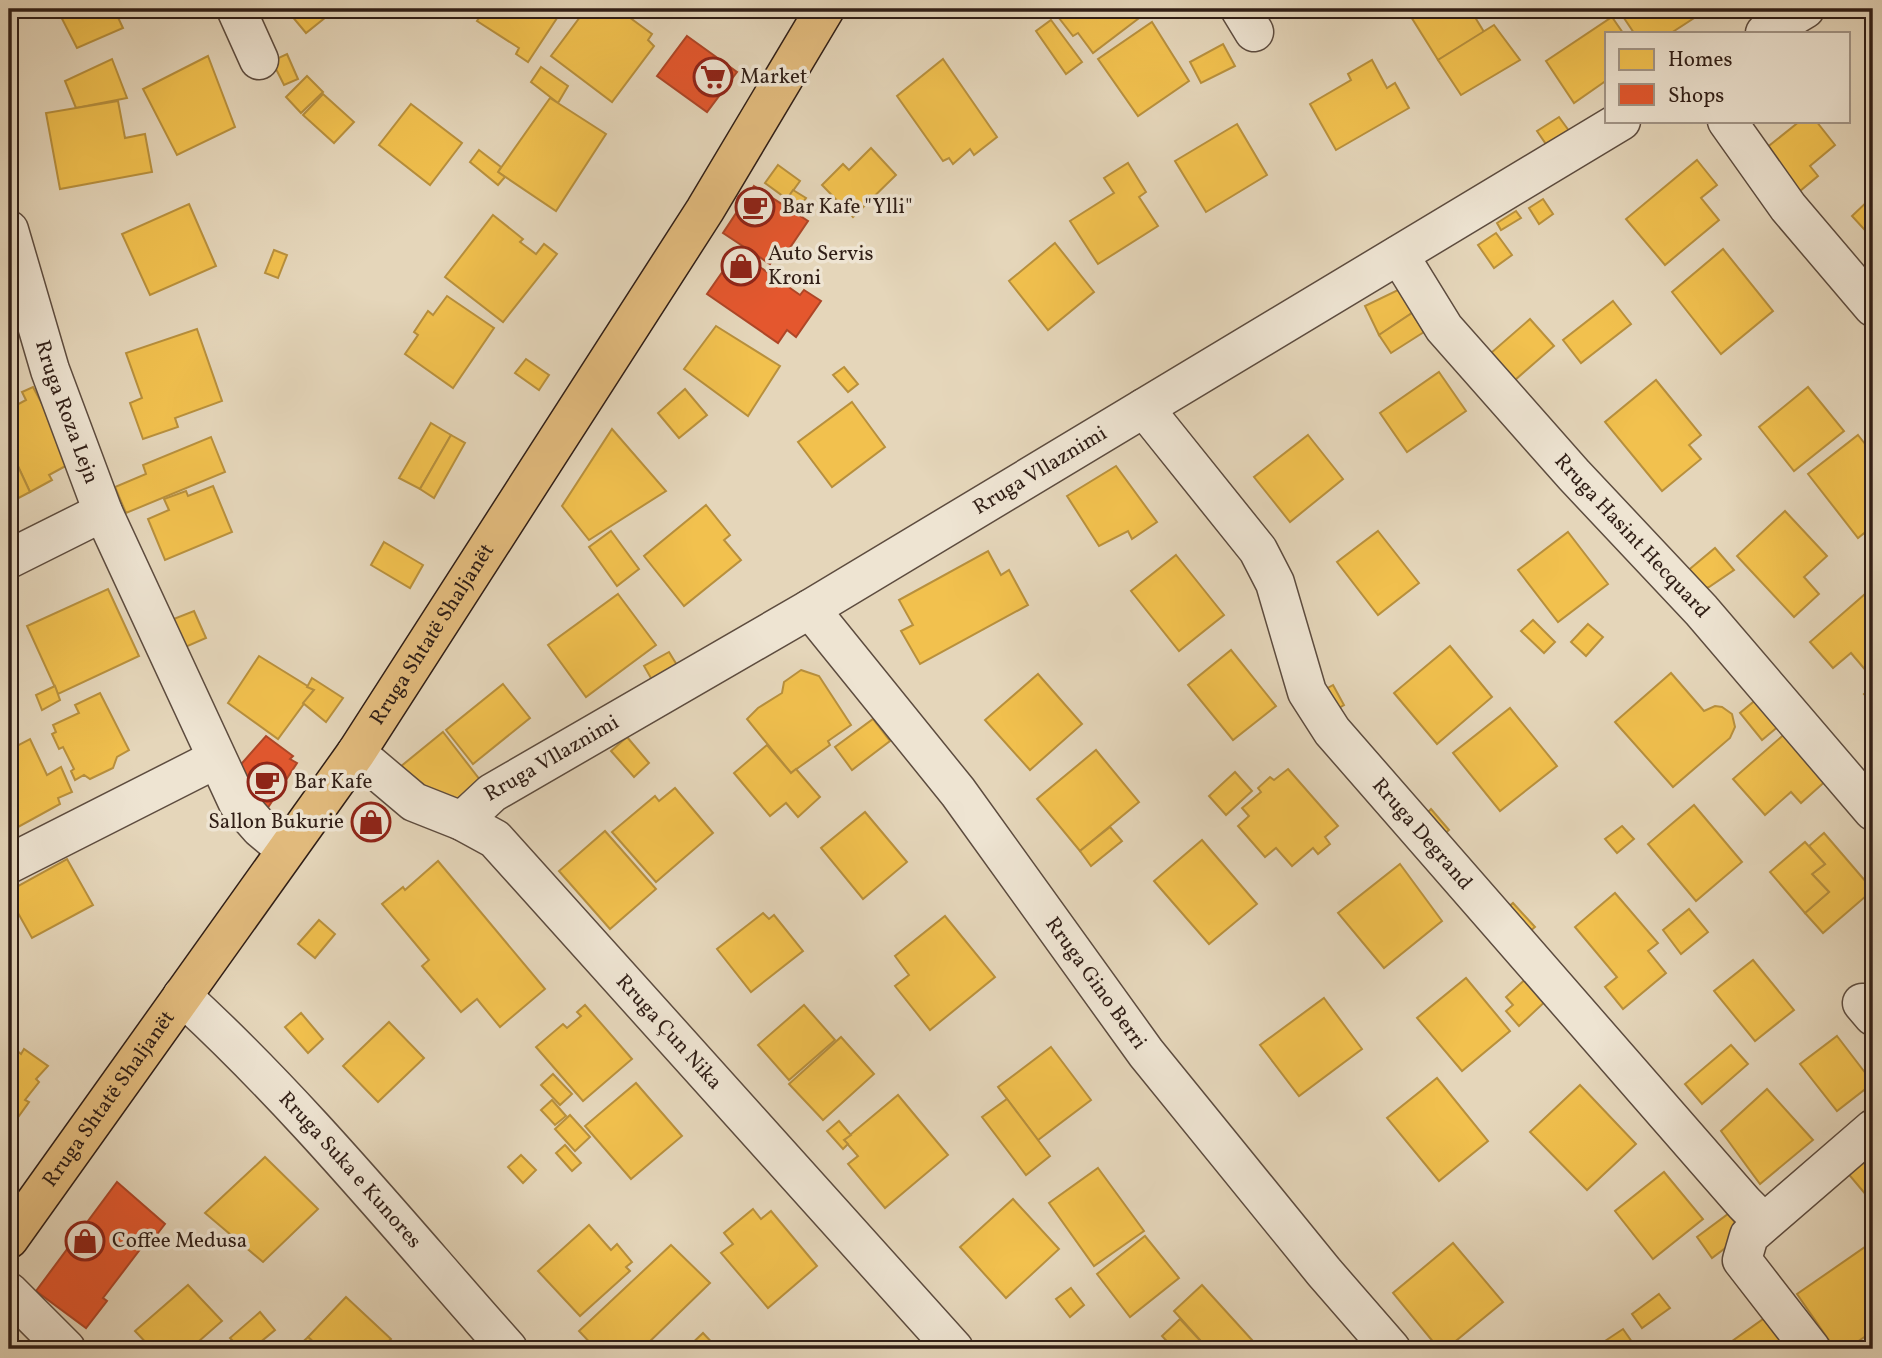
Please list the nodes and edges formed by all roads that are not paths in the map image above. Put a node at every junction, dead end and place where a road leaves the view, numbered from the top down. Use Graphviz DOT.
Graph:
graph roads {
  1 [pos="236,9"];
  2 [pos="825,9"];
  3 [pos="1805,9"];
  4 [pos="1767,32"];
  5 [pos="260,61"];
  6 [pos="1619,122"];
  7 [pos="1728,122"];
  8 [pos="11,249"];
  9 [pos="1399,255"];
  10 [pos="1873,307"];
  11 [pos="1144,408"];
  12 [pos="103,512"];
  13 [pos="9,559"];
  14 [pos="810,609"];
  15 [pos="356,753"];
  16 [pos="216,759"];
  17 [pos="1873,811"];
  18 [pos="462,821"];
  19 [pos="286,850"];
  20 [pos="9,864"];
  21 [pos="182,996"];
  22 [pos="1873,1129"];
  23 [pos="1763,1222"];
  24 [pos="9,1240"];
  25 [pos="9,1292"];
  26 [pos="66,1349"];
  27 [pos="508,1349"];
  28 [pos="954,1349"];
  29 [pos="1391,1349"];
  30 [pos="1811,1349"];
  1 -- 5 [label="street"];
  2 -- 15 [label="main road, Rruga Shtatë Shaljanët"];
  3 -- 4 [label="street"];
  6 -- 9 [label="street, Rruga Vllaznimi"];
  7 -- 10 [label="street"];
  8 -- 12 [label="street, Rruga Roza Lejn"];
  9 -- 11 [label="street, Rruga Vllaznimi"];
  9 -- 17 [label="street, Rruga Hasint Hecquard"];
  11 -- 14 [label="street, Rruga Vllaznimi"];
  11 -- 23 [label="street, Rruga Degrand"];
  12 -- 13 [label="street, Rruga Roza Lejn"];
  12 -- 16 [label="street, Rruga Roza Lejn"];
  14 -- 18 [label="street, Rruga Vllaznimi"];
  14 -- 29 [label="street, Rruga Gino Berri"];
  15 -- 18 [label="street, Rruga Çun Nika"];
  15 -- 19 [label="main road, Rruga Shtatë Shaljanët"];
  16 -- 19 [label="street, Rruga Roza Lejn"];
  16 -- 20 [label="street"];
  18 -- 28 [label="street, Rruga Çun Nika"];
  19 -- 21 [label="main road, Rruga Shtatë Shaljanët"];
  21 -- 24 [label="main road, Rruga Shtatë Shaljanët"];
  21 -- 27 [label="street, Rruga Suka e Kunores"];
  22 -- 23 [label="street"];
  23 -- 30 [label="street"];
  25 -- 26 [label="street"];
}
